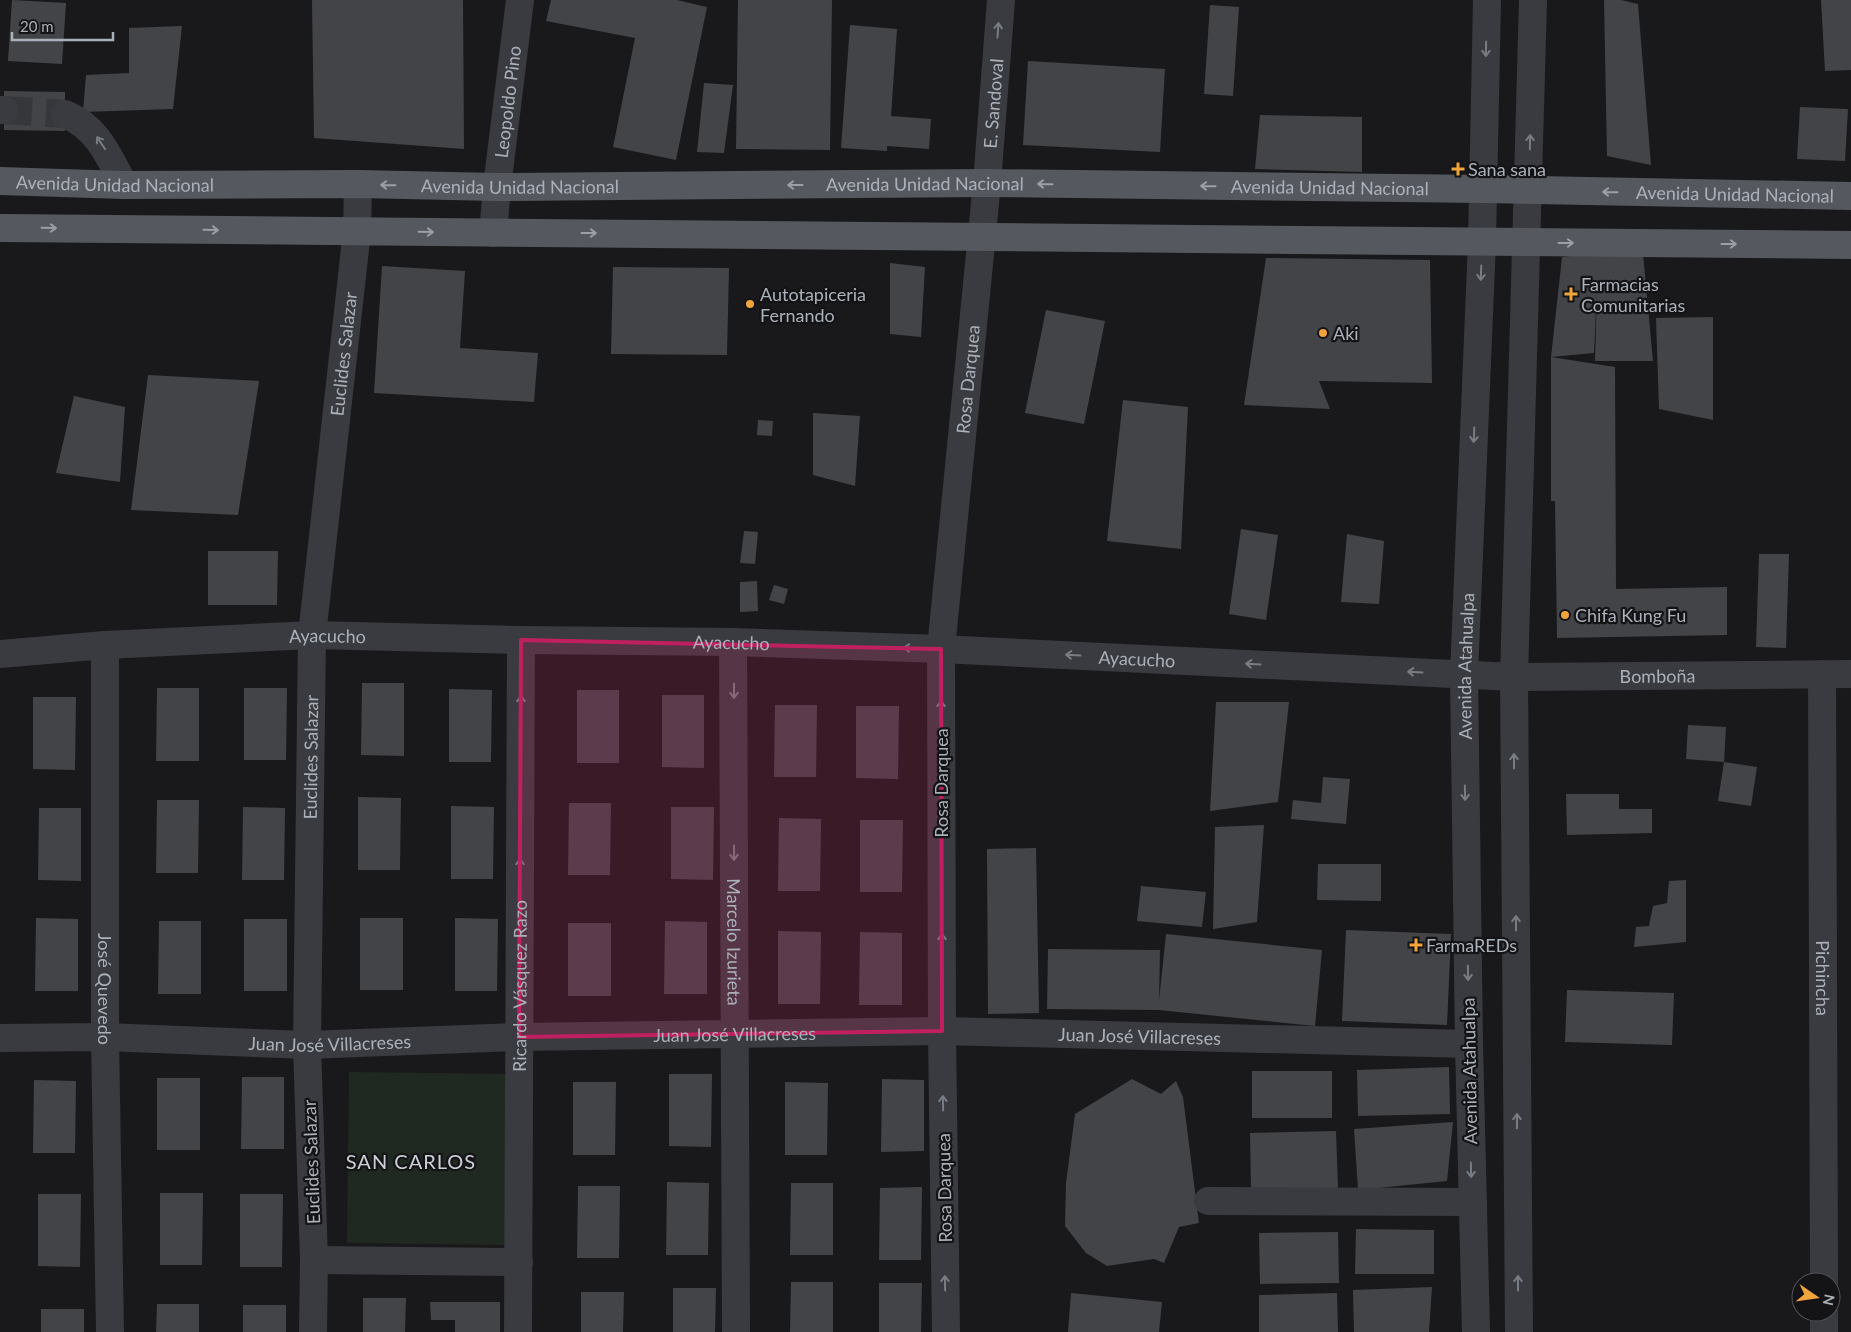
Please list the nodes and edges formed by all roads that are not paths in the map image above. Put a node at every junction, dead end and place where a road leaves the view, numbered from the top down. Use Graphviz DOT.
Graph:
graph roads {
  1 [pos="520,0"];
  2 [pos="1000,0"];
  3 [pos="1487,0"];
  4 [pos="1534,0"];
  5 [pos="65,114"];
  6 [pos="0,180"];
  7 [pos="987,183"];
  8 [pos="358,184"];
  9 [pos="124,185"];
  10 [pos="497,187"];
  11 [pos="1484,189"];
  12 [pos="1529,190"];
  13 [pos="1851,196"];
  14 [pos="0,228"];
  15 [pos="357,231"];
  16 [pos="493,233"];
  17 [pos="982,236"];
  18 [pos="1482,242"];
  19 [pos="1526,242"];
  20 [pos="1851,245"];
  21 [pos="312,635"];
  22 [pos="521,640"];
  23 [pos="733,642"];
  24 [pos="105,645"];
  25 [pos="941,649"];
  26 [pos="0,654"];
  27 [pos="1464,674"];
  28 [pos="1822,674"];
  29 [pos="1851,674"];
  30 [pos="1514,677"];
  31 [pos="942,1031"];
  32 [pos="735,1034"];
  33 [pos="519,1037"];
  34 [pos="0,1038"];
  35 [pos="105,1038"];
  36 [pos="1469,1044"];
  37 [pos="307,1046"];
  38 [pos="1208,1201"];
  39 [pos="1472,1202"];
  40 [pos="314,1260"];
  41 [pos="519,1262"];
  42 [pos="1824,1272"];
  43 [pos="110,1332"];
  44 [pos="313,1332"];
  45 [pos="518,1332"];
  46 [pos="736,1332"];
  47 [pos="946,1332"];
  48 [pos="1476,1332"];
  49 [pos="1519,1332"];
  1 -- 10 [label="street, Leopoldo Pino"];
  7 -- 2 [label="street, E. Sandoval, one-way"];
  3 -- 11 [label="street, Avenida Atahualpa, one-way"];
  12 -- 4 [label="street, one-way"];
  9 -- 5 [label="street, one-way"];
  6 -- 9 [label="main road, Avenida Unidad Nacional"];
  7 -- 10 [label="main road, Avenida Unidad Nacional, one-way"];
  11 -- 7 [label="main road, Avenida Unidad Nacional, one-way"];
  7 -- 17 [label="street, E. Sandoval"];
  8 -- 9 [label="main road, Avenida Unidad Nacional"];
  10 -- 8 [label="main road, Avenida Unidad Nacional, one-way"];
  8 -- 15 [label="street, Euclides Salazar"];
  10 -- 16 [label="street, Leopoldo Pino"];
  11 -- 12 [label="main road, Avenida Unidad Nacional"];
  11 -- 18 [label="street, Avenida Atahualpa"];
  13 -- 12 [label="main road, Avenida Unidad Nacional, one-way"];
  12 -- 19 [label="street"];
  14 -- 15 [label="main road, one-way"];
  15 -- 16 [label="main road, one-way"];
  15 -- 21 [label="street, Euclides Salazar"];
  16 -- 17 [label="main road, one-way"];
  17 -- 18 [label="main road"];
  17 -- 25 [label="street, Rosa Darquea"];
  18 -- 19 [label="main road"];
  18 -- 27 [label="street, Avenida Atahualpa, one-way"];
  19 -- 20 [label="main road, one-way"];
  19 -- 30 [label="street"];
  21 -- 22 [label="street, Ayacucho"];
  21 -- 24 [label="street, Ayacucho"];
  21 -- 37 [label="street, Euclides Salazar"];
  22 -- 23 [label="street, Ayacucho"];
  33 -- 22 [label="street, Ricardo Vásquez Razo, one-way"];
  25 -- 23 [label="street, Ayacucho, one-way"];
  23 -- 32 [label="street, Marcelo Izurieta, one-way"];
  24 -- 26 [label="street, Ayacucho"];
  24 -- 35 [label="street, José Quevedo"];
  27 -- 25 [label="street, Ayacucho, one-way"];
  31 -- 25 [label="street, Rosa Darquea, one-way"];
  27 -- 30 [label="street, Bomboña"];
  27 -- 36 [label="street, Avenida Atahualpa, one-way"];
  28 -- 29 [label="street, Bomboña"];
  28 -- 30 [label="street, Bomboña"];
  28 -- 42 [label="street, Pichincha"];
  49 -- 30 [label="street, one-way"];
  31 -- 32 [label="street, Juan José Villacreses"];
  31 -- 36 [label="street, Juan José Villacreses"];
  47 -- 31 [label="street, Rosa Darquea, one-way"];
  32 -- 33 [label="street, Juan José Villacreses"];
  32 -- 46 [label="street, Marcelo Izurieta"];
  33 -- 37 [label="street, Juan José Villacreses"];
  33 -- 41 [label="street, Ricardo Vásquez Razo"];
  34 -- 35 [label="street, Juan José Villacreses"];
  35 -- 37 [label="street, Juan José Villacreses"];
  35 -- 43 [label="street, José Quevedo"];
  36 -- 39 [label="street, Avenida Atahualpa, one-way"];
  37 -- 40 [label="street, Euclides Salazar"];
  38 -- 39 [label="street"];
  39 -- 48 [label="street, Avenida Atahualpa"];
  40 -- 41 [label="street"];
  40 -- 44 [label="street, Euclides Salazar"];
  41 -- 45 [label="street, Ricardo Vásquez Razo"];
}
